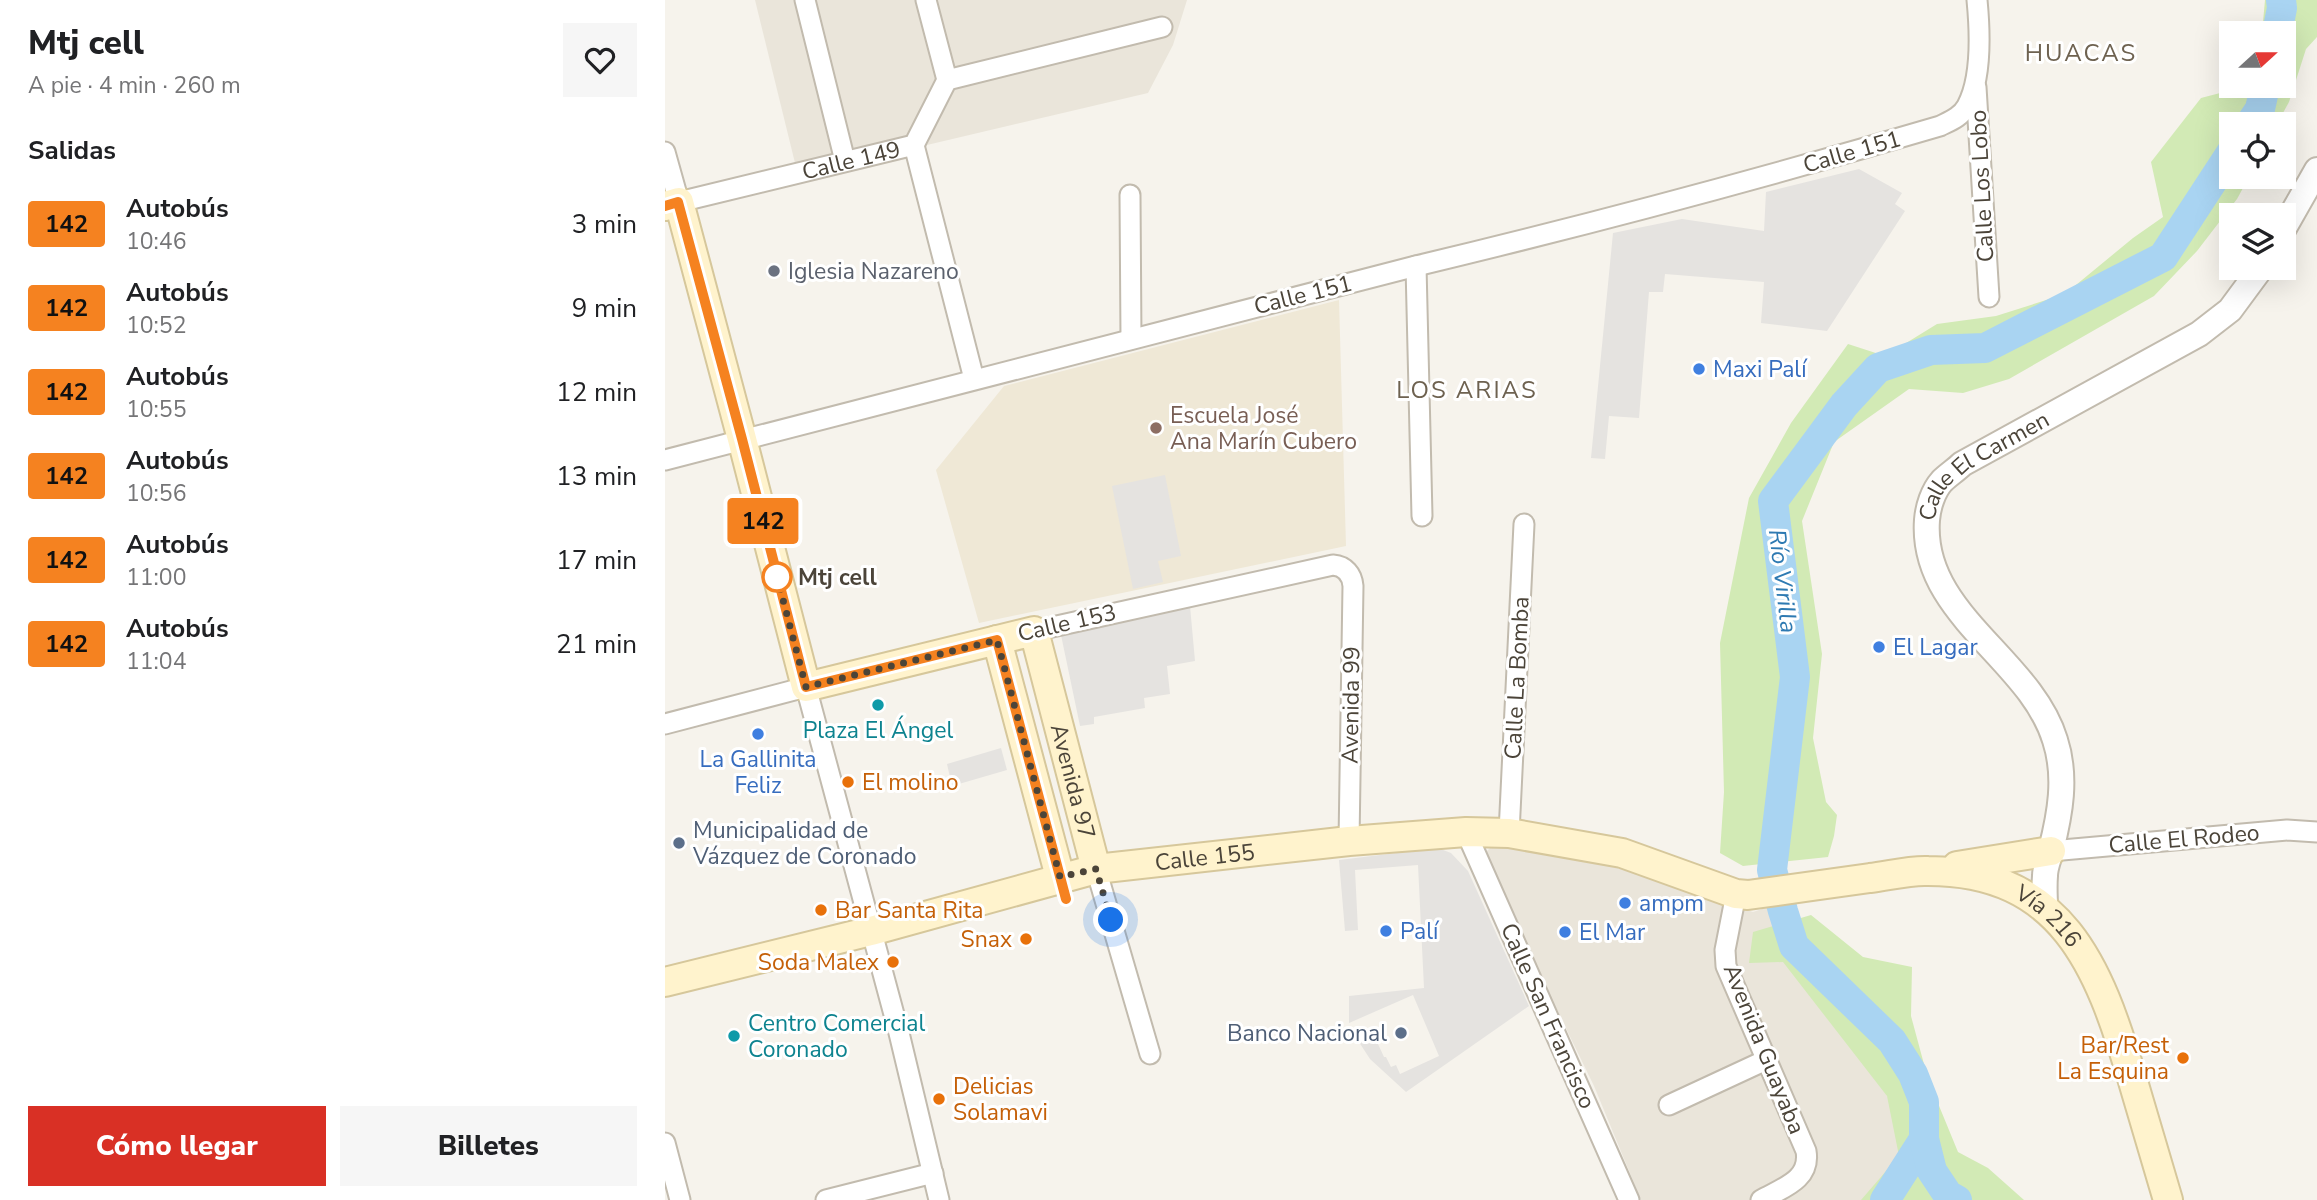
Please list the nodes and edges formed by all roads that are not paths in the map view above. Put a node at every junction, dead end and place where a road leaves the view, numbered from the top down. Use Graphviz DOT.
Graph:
graph roads {
  1 [pos="805,0"];
  2 [pos="926,0"];
  3 [pos="1977,0"];
  4 [pos="1162,27"];
  5 [pos="1975,75"];
  6 [pos="947,80"];
  7 [pos="914,145"];
  8 [pos="665,152"];
  9 [pos="845,161"];
  10 [pos="2317,170"];
  11 [pos="1130,195"];
  12 [pos="672,204"];
  13 [pos="2296,207"];
  14 [pos="1416,266"];
  15 [pos="2252,280"];
  16 [pos="1989,297"];
  17 [pos="1131,339"];
  18 [pos="974,379"];
  19 [pos="742,439"];
  20 [pos="665,460"];
  21 [pos="1422,516"];
  22 [pos="1524,524"];
  23 [pos="1347,570"];
  24 [pos="1034,631"];
  25 [pos="997,640"];
  26 [pos="806,687"];
  27 [pos="665,724"];
  28 [pos="1466,832"];
  29 [pos="2317,832"];
  30 [pos="1509,833"];
  31 [pos="1349,841"];
  32 [pos="2051,851"];
  33 [pos="1096,869"];
  34 [pos="1925,870"];
  35 [pos="1060,877"];
  36 [pos="1742,894"];
  37 [pos="2045,908"];
  38 [pos="871,931"];
  39 [pos="665,982"];
  40 [pos="1150,1054"];
  41 [pos="1766,1060"];
  42 [pos="1669,1105"];
  43 [pos="665,1143"];
  44 [pos="933,1173"];
  45 [pos="1792,1192"];
  46 [pos="680,1200"];
  47 [pos="826,1200"];
  48 [pos="939,1200"];
  49 [pos="1629,1200"];
  50 [pos="1761,1200"];
  51 [pos="2168,1200"];
  1 -- 9 [label="street"];
  2 -- 6 [label="street"];
  3 -- 5 [label="street"];
  4 -- 6 [label="street"];
  5 -- 14 [label="street, Calle 151"];
  5 -- 16 [label="street, Calle Los Lobo"];
  6 -- 7 [label="street, Calle 149"];
  7 -- 9 [label="street, Calle 149"];
  7 -- 18 [label="street"];
  8 -- 12 [label="street"];
  9 -- 12 [label="street, Calle 149"];
  10 -- 13 [label="street"];
  11 -- 17 [label="street"];
  12 -- 19 [label="main road"];
  14 -- 17 [label="street, Calle 151"];
  14 -- 21 [label="street"];
  15 -- 32 [label="street, Calle El Carmen"];
  17 -- 18 [label="street, Calle 151"];
  18 -- 19 [label="street, Calle 151"];
  19 -- 20 [label="street, Calle 151"];
  19 -- 26 [label="main road"];
  22 -- 30 [label="street, Calle La Bomba"];
  23 -- 24 [label="street, Calle 153"];
  23 -- 31 [label="street, Avenida 99"];
  24 -- 25 [label="main road, Calle 153"];
  24 -- 33 [label="main road, Avenida 97"];
  25 -- 26 [label="main road, Calle 153"];
  25 -- 35 [label="main road, Avenida 97"];
  26 -- 27 [label="street, Calle 153"];
  26 -- 38 [label="street"];
  28 -- 30 [label="main road, Calle 155"];
  28 -- 31 [label="main road, Calle 155"];
  28 -- 49 [label="street, Calle San Francisco"];
  29 -- 32 [label="street, Calle El Rodeo"];
  30 -- 36 [label="main road, Calle 155"];
  31 -- 33 [label="main road, Calle 155"];
  32 -- 34 [label="main road"];
  32 -- 37 [label="street, Calle El Carmen"];
  33 -- 35 [label="main road, Calle 155"];
  33 -- 40 [label="street, Avenida 97"];
  34 -- 36 [label="main road, Vía 216"];
  34 -- 37 [label="main road, Vía 216"];
  35 -- 38 [label="main road, Calle 155"];
  36 -- 41 [label="street, Avenida Guayaba"];
  37 -- 51 [label="main road, Vía 216"];
  38 -- 39 [label="main road, Calle 155"];
  38 -- 44 [label="street"];
  41 -- 42 [label="street"];
  41 -- 45 [label="street, Avenida Guayaba"];
  43 -- 46 [label="street"];
  44 -- 47 [label="street"];
  44 -- 48 [label="street"];
  45 -- 50 [label="street"];
}
